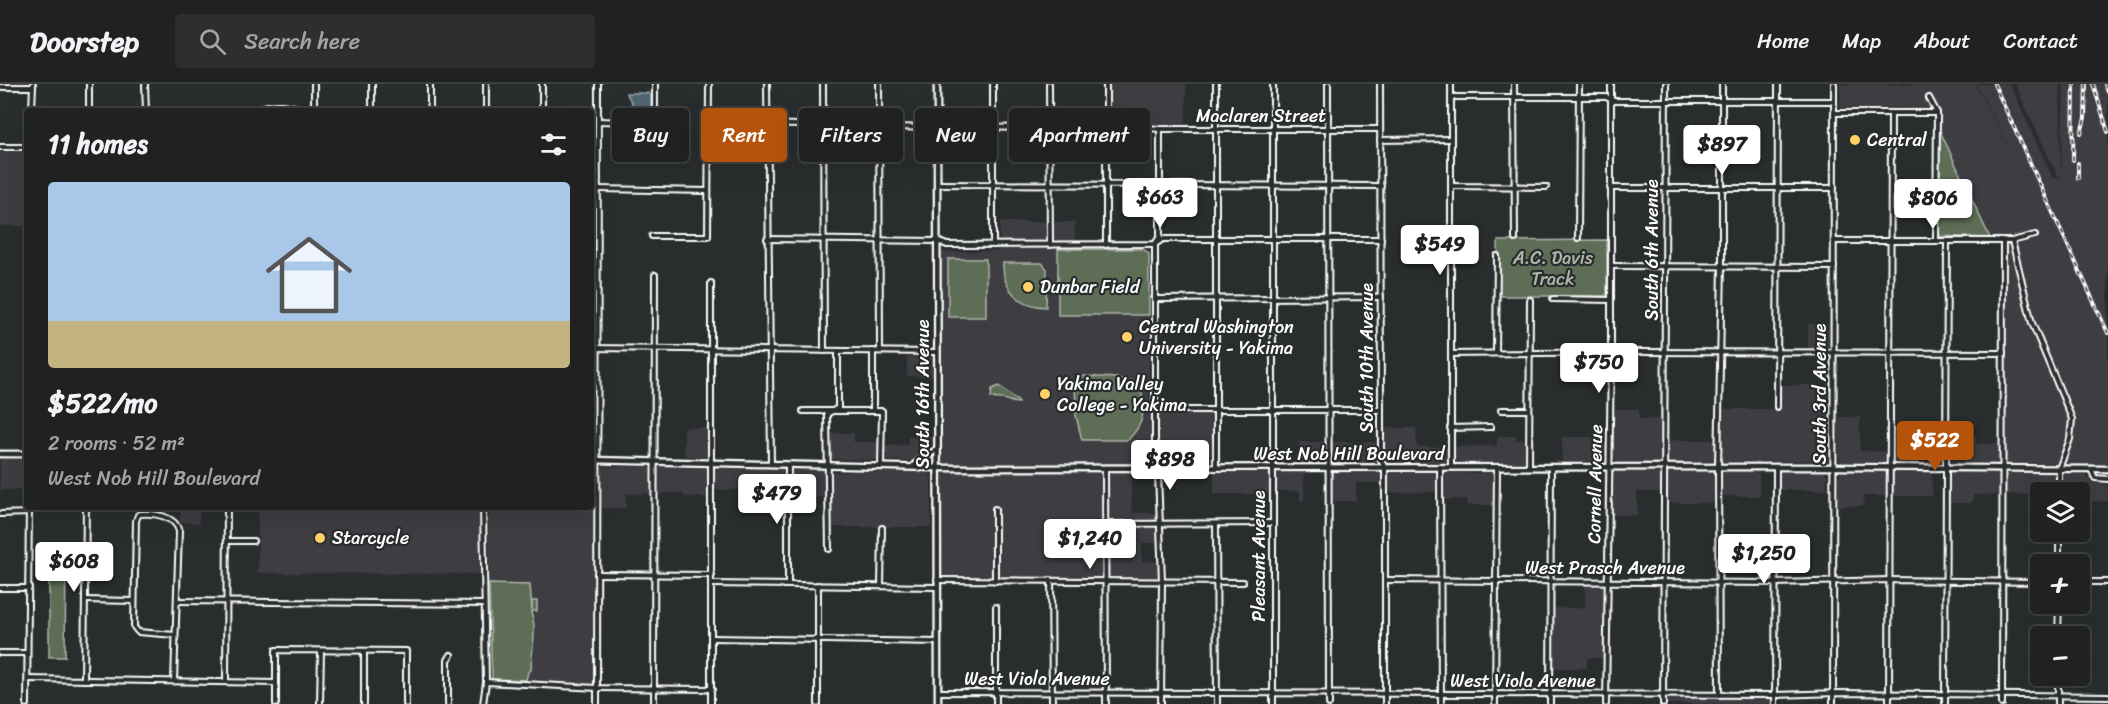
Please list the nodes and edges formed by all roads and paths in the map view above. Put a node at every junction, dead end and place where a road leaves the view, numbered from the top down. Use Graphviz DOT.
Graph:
graph roads {
  1 [pos="89,84"];
  2 [pos="146,84"];
  3 [pos="314,84"];
  4 [pos="372,84"];
  5 [pos="430,84"];
  6 [pos="486,84"];
  7 [pos="542,84"];
  8 [pos="598,84"];
  9 [pos="655,84"];
  10 [pos="709,84"];
  11 [pos="766,84"];
  12 [pos="823,84"];
  13 [pos="879,84"];
  14 [pos="937,84"];
  15 [pos="993,84"];
  16 [pos="1049,84"];
  17 [pos="1106,84"];
  18 [pos="1216,84"];
  19 [pos="1273,84"];
  20 [pos="1328,84"];
  21 [pos="1380,84"];
  22 [pos="1451,84"];
  23 [pos="1514,84"];
  24 [pos="1579,84"];
  25 [pos="1611,84"];
  26 [pos="1666,84"];
  27 [pos="1722,84"];
  28 [pos="1778,84"];
  29 [pos="1834,84"];
  30 [pos="33,86"];
  31 [pos="0,87"];
  32 [pos="1451,97"];
  33 [pos="1579,97"];
  34 [pos="1514,98"];
  35 [pos="1929,98"];
  36 [pos="1611,99"];
  37 [pos="1666,100"];
  38 [pos="1722,100"];
  39 [pos="1778,100"];
  40 [pos="1834,101"];
  41 [pos="32,108"];
  42 [pos="88,108"];
  43 [pos="146,108"];
  44 [pos="260,108"];
  45 [pos="297,108"];
  46 [pos="313,108"];
  47 [pos="372,108"];
  48 [pos="430,108"];
  49 [pos="486,108"];
  50 [pos="542,108"];
  51 [pos="709,108"];
  52 [pos="767,108"];
  53 [pos="823,108"];
  54 [pos="880,108"];
  55 [pos="937,108"];
  56 [pos="993,108"];
  57 [pos="1050,108"];
  58 [pos="1106,108"];
  59 [pos="1834,113"];
  60 [pos="1937,113"];
  61 [pos="1891,114"];
  62 [pos="598,121"];
  63 [pos="1150,127"];
  64 [pos="1160,129"];
  65 [pos="1216,129"];
  66 [pos="1327,129"];
  67 [pos="1380,129"];
  68 [pos="1272,130"];
  69 [pos="1451,139"];
  70 [pos="1380,140"];
  71 [pos="0,147"];
  72 [pos="24,147"];
  73 [pos="594,148"];
  74 [pos="598,148"];
  75 [pos="708,162"];
  76 [pos="767,162"];
  77 [pos="823,162"];
  78 [pos="880,162"];
  79 [pos="937,162"];
  80 [pos="993,162"];
  81 [pos="1049,162"];
  82 [pos="1106,162"];
  83 [pos="594,178"];
  84 [pos="598,178"];
  85 [pos="937,184"];
  86 [pos="993,184"];
  87 [pos="1049,184"];
  88 [pos="1106,185"];
  89 [pos="1160,185"];
  90 [pos="1215,185"];
  91 [pos="1273,185"];
  92 [pos="1328,185"];
  93 [pos="1381,186"];
  94 [pos="1451,186"];
  95 [pos="1514,186"];
  96 [pos="1546,187"];
  97 [pos="1722,187"];
  98 [pos="1610,188"];
  99 [pos="1665,188"];
  100 [pos="1778,188"];
  101 [pos="1834,188"];
  102 [pos="598,189"];
  103 [pos="708,191"];
  104 [pos="2035,235"];
  105 [pos="652,236"];
  106 [pos="1215,238"];
  107 [pos="1273,238"];
  108 [pos="1578,238"];
  109 [pos="767,239"];
  110 [pos="1328,239"];
  111 [pos="1381,239"];
  112 [pos="1515,239"];
  113 [pos="822,240"];
  114 [pos="1890,240"];
  115 [pos="880,241"];
  116 [pos="937,241"];
  117 [pos="1834,241"];
  118 [pos="1936,241"];
  119 [pos="1947,241"];
  120 [pos="2003,241"];
  121 [pos="2012,241"];
  122 [pos="993,244"];
  123 [pos="1106,244"];
  124 [pos="1155,244"];
  125 [pos="1050,245"];
  126 [pos="1497,256"];
  127 [pos="1611,266"];
  128 [pos="1665,266"];
  129 [pos="1722,266"];
  130 [pos="1778,266"];
  131 [pos="1834,267"];
  132 [pos="655,275"];
  133 [pos="711,283"];
  134 [pos="1328,297"];
  135 [pos="1381,297"];
  136 [pos="1216,298"];
  137 [pos="1273,298"];
  138 [pos="1155,299"];
  139 [pos="1553,299"];
  140 [pos="1530,300"];
  141 [pos="1611,300"];
  142 [pos="594,348"];
  143 [pos="598,348"];
  144 [pos="655,349"];
  145 [pos="711,350"];
  146 [pos="769,351"];
  147 [pos="824,351"];
  148 [pos="838,351"];
  149 [pos="873,351"];
  150 [pos="880,351"];
  151 [pos="937,352"];
  152 [pos="1665,352"];
  153 [pos="1720,352"];
  154 [pos="1778,352"];
  155 [pos="1496,353"];
  156 [pos="1530,353"];
  157 [pos="1611,353"];
  158 [pos="1834,353"];
  159 [pos="1890,353"];
  160 [pos="1946,353"];
  161 [pos="2003,353"];
  162 [pos="1450,354"];
  163 [pos="1777,407"];
  164 [pos="1155,410"];
  165 [pos="1273,410"];
  166 [pos="1380,410"];
  167 [pos="1501,410"];
  168 [pos="1529,410"];
  169 [pos="802,411"];
  170 [pos="873,411"];
  171 [pos="1216,411"];
  172 [pos="1328,411"];
  173 [pos="833,412"];
  174 [pos="1450,428"];
  175 [pos="1491,428"];
  176 [pos="936,449"];
  177 [pos="0,454"];
  178 [pos="24,454"];
  179 [pos="594,460"];
  180 [pos="655,461"];
  181 [pos="710,463"];
  182 [pos="771,465"];
  183 [pos="788,465"];
  184 [pos="829,466"];
  185 [pos="881,466"];
  186 [pos="913,467"];
  187 [pos="1497,467"];
  188 [pos="1529,467"];
  189 [pos="1551,467"];
  190 [pos="1609,467"];
  191 [pos="1664,467"];
  192 [pos="1718,467"];
  193 [pos="1776,467"];
  194 [pos="1833,467"];
  195 [pos="936,468"];
  196 [pos="1105,468"];
  197 [pos="1155,468"];
  198 [pos="1216,468"];
  199 [pos="1273,468"];
  200 [pos="1329,468"];
  201 [pos="1385,468"];
  202 [pos="1440,468"];
  203 [pos="1450,468"];
  204 [pos="1889,468"];
  205 [pos="1946,468"];
  206 [pos="2003,468"];
  207 [pos="2059,469"];
  208 [pos="2091,469"];
  209 [pos="2108,469"];
  210 [pos="2108,479"];
  211 [pos="2059,482"];
  212 [pos="995,509"];
  213 [pos="86,510"];
  214 [pos="227,510"];
  215 [pos="483,510"];
  216 [pos="29,513"];
  217 [pos="0,514"];
  218 [pos="1272,523"];
  219 [pos="1106,524"];
  220 [pos="1160,524"];
  221 [pos="1216,524"];
  222 [pos="882,528"];
  223 [pos="226,540"];
  224 [pos="253,541"];
  225 [pos="829,549"];
  226 [pos="597,574"];
  227 [pos="654,574"];
  228 [pos="712,575"];
  229 [pos="937,580"];
  230 [pos="1051,580"];
  231 [pos="1106,580"];
  232 [pos="1385,580"];
  233 [pos="1441,580"];
  234 [pos="1551,580"];
  235 [pos="1889,580"];
  236 [pos="1946,580"];
  237 [pos="995,581"];
  238 [pos="1162,581"];
  239 [pos="1496,581"];
  240 [pos="1608,581"];
  241 [pos="1833,581"];
  242 [pos="2002,581"];
  243 [pos="1216,582"];
  244 [pos="1244,582"];
  245 [pos="1664,582"];
  246 [pos="1719,582"];
  247 [pos="2030,582"];
  248 [pos="2090,582"];
  249 [pos="2108,582"];
  250 [pos="1775,583"];
  251 [pos="712,584"];
  252 [pos="788,585"];
  253 [pos="818,585"];
  254 [pos="881,586"];
  255 [pos="937,587"];
  256 [pos="0,588"];
  257 [pos="28,588"];
  258 [pos="85,600"];
  259 [pos="134,601"];
  260 [pos="177,602"];
  261 [pos="226,602"];
  262 [pos="484,604"];
  263 [pos="996,607"];
  264 [pos="175,635"];
  265 [pos="712,638"];
  266 [pos="817,640"];
  267 [pos="938,642"];
  268 [pos="321,651"];
  269 [pos="364,652"];
  270 [pos="0,653"];
  271 [pos="27,653"];
  272 [pos="452,655"];
  273 [pos="28,679"];
  274 [pos="84,680"];
  275 [pos="174,681"];
  276 [pos="226,682"];
  277 [pos="486,682"];
  278 [pos="276,683"];
  279 [pos="2058,686"];
  280 [pos="597,688"];
  281 [pos="654,688"];
  282 [pos="712,689"];
  283 [pos="938,692"];
  284 [pos="996,692"];
  285 [pos="1052,693"];
  286 [pos="1106,693"];
  287 [pos="1273,693"];
  288 [pos="1329,693"];
  289 [pos="1385,693"];
  290 [pos="1161,694"];
  291 [pos="1217,694"];
  292 [pos="1441,694"];
  293 [pos="1495,694"];
  294 [pos="1551,694"];
  295 [pos="1606,694"];
  296 [pos="1889,694"];
  297 [pos="1945,694"];
  298 [pos="1663,695"];
  299 [pos="1719,695"];
  300 [pos="1775,695"];
  301 [pos="1833,695"];
  302 [pos="2002,695"];
  303 [pos="2058,695"];
  304 [pos="2108,696"];
  305 [pos="27,704"];
  306 [pos="276,704"];
  307 [pos="320,704"];
  308 [pos="364,704"];
  309 [pos="406,704"];
  310 [pos="448,704"];
  311 [pos="483,704"];
  312 [pos="597,704"];
  313 [pos="654,704"];
  314 [pos="711,704"];
  315 [pos="818,704"];
  316 [pos="938,704"];
  317 [pos="996,704"];
  318 [pos="1052,704"];
  319 [pos="1106,704"];
  320 [pos="1161,704"];
  321 [pos="1217,704"];
  322 [pos="1273,704"];
  323 [pos="1329,704"];
  324 [pos="1385,704"];
  325 [pos="1441,704"];
  326 [pos="1495,704"];
  327 [pos="1550,704"];
  328 [pos="1606,704"];
  329 [pos="1663,704"];
  330 [pos="1775,704"];
  331 [pos="1833,704"];
  332 [pos="1888,704"];
  333 [pos="1945,704"];
  334 [pos="2002,704"];
  335 [pos="2058,704"];
  1 -- 42 [label="street"];
  2 -- 43 [label="street"];
  3 -- 46 [label="street"];
  4 -- 47 [label="street"];
  5 -- 48 [label="street"];
  6 -- 49 [label="street"];
  7 -- 50 [label="street"];
  8 -- 62 [label="street"];
  9 -- 62 [label="street"];
  10 -- 51 [label="street"];
  11 -- 52 [label="street"];
  12 -- 53 [label="street"];
  13 -- 54 [label="street"];
  14 -- 55 [label="main road, South 16th Avenue"];
  15 -- 56 [label="street"];
  16 -- 57 [label="street"];
  17 -- 58 [label="street"];
  18 -- 65 [label="street"];
  19 -- 68 [label="street, Pleasant Avenue"];
  20 -- 66 [label="street"];
  21 -- 67 [label="street, South 10th Avenue"];
  22 -- 32 [label="street"];
  23 -- 34 [label="street"];
  24 -- 33 [label="street"];
  25 -- 36 [label="street, Cornell Avenue"];
  26 -- 37 [label="street, South 6th Avenue"];
  27 -- 38 [label="street"];
  28 -- 39 [label="street"];
  29 -- 40 [label="street, South 3rd Avenue"];
  30 -- 31 [label="street"];
  30 -- 41 [label="street"];
  32 -- 34 [label="street"];
  32 -- 69 [label="street"];
  33 -- 34 [label="street"];
  33 -- 36 [label="street"];
  33 -- 108 [label="street"];
  34 -- 95 [label="street"];
  35 -- 60 [label="street"];
  36 -- 37 [label="street"];
  36 -- 98 [label="street, Cornell Avenue"];
  37 -- 38 [label="street"];
  37 -- 99 [label="street, South 6th Avenue"];
  38 -- 39 [label="street"];
  38 -- 97 [label="street"];
  39 -- 40 [label="street"];
  39 -- 100 [label="street"];
  40 -- 59 [label="street, South 3rd Avenue"];
  44 -- 45 [label="street"];
  59 -- 61 [label="street"];
  59 -- 101 [label="street, South 3rd Avenue"];
  60 -- 61 [label="street"];
  60 -- 118 [label="street"];
  61 -- 114 [label="street"];
  62 -- 74 [label="street"];
  63 -- 64 [label="street, Maclaren Street"];
  64 -- 65 [label="street, Maclaren Street"];
  64 -- 89 [label="street"];
  65 -- 68 [label="street, Maclaren Street"];
  65 -- 90 [label="street"];
  66 -- 67 [label="street, Maclaren Street"];
  66 -- 68 [label="street, Maclaren Street"];
  66 -- 92 [label="street"];
  67 -- 70 [label="street, South 10th Avenue"];
  68 -- 91 [label="street, Pleasant Avenue"];
  69 -- 70 [label="street"];
  69 -- 94 [label="street"];
  70 -- 93 [label="street, South 10th Avenue"];
  71 -- 72 [label="street"];
  73 -- 74 [label="street"];
  74 -- 84 [label="street"];
  75 -- 103 [label="street"];
  76 -- 109 [label="street"];
  77 -- 113 [label="street"];
  78 -- 115 [label="street"];
  79 -- 85 [label="main road, South 16th Avenue"];
  80 -- 86 [label="street"];
  81 -- 87 [label="street"];
  82 -- 88 [label="street"];
  83 -- 84 [label="street"];
  84 -- 102 [label="street"];
  85 -- 86 [label="street"];
  85 -- 116 [label="main road, South 16th Avenue"];
  86 -- 87 [label="street"];
  86 -- 122 [label="street"];
  87 -- 88 [label="street"];
  87 -- 125 [label="street"];
  88 -- 89 [label="street"];
  88 -- 123 [label="street"];
  89 -- 90 [label="street"];
  89 -- 124 [label="street"];
  90 -- 91 [label="street"];
  90 -- 106 [label="street"];
  91 -- 92 [label="street"];
  91 -- 107 [label="street, Pleasant Avenue"];
  92 -- 93 [label="street"];
  92 -- 110 [label="street"];
  93 -- 111 [label="street, South 10th Avenue"];
  94 -- 95 [label="street"];
  94 -- 162 [label="street"];
  95 -- 96 [label="street"];
  95 -- 112 [label="street"];
  97 -- 99 [label="street"];
  97 -- 100 [label="street"];
  97 -- 129 [label="street"];
  98 -- 99 [label="street"];
  98 -- 127 [label="street, Cornell Avenue"];
  99 -- 128 [label="street, South 6th Avenue"];
  100 -- 101 [label="street"];
  100 -- 130 [label="street"];
  101 -- 117 [label="street, South 3rd Avenue"];
  102 -- 103 [label="street"];
  102 -- 143 [label="street"];
  103 -- 105 [label="street"];
  104 -- 121 [label="street"];
  106 -- 107 [label="street"];
  106 -- 124 [label="street"];
  106 -- 136 [label="street"];
  107 -- 110 [label="street"];
  107 -- 137 [label="street, Pleasant Avenue"];
  109 -- 113 [label="street"];
  109 -- 146 [label="street"];
  110 -- 111 [label="street"];
  110 -- 134 [label="street"];
  111 -- 135 [label="street, South 10th Avenue"];
  113 -- 115 [label="street"];
  113 -- 147 [label="street"];
  114 -- 117 [label="street"];
  114 -- 118 [label="street"];
  114 -- 159 [label="street"];
  115 -- 116 [label="street"];
  115 -- 150 [label="street"];
  116 -- 122 [label="street"];
  116 -- 151 [label="main road, South 16th Avenue"];
  117 -- 131 [label="street, South 3rd Avenue"];
  118 -- 119 [label="street"];
  119 -- 120 [label="street"];
  119 -- 160 [label="street"];
  120 -- 121 [label="street"];
  120 -- 161 [label="street"];
  121 -- 207 [label="street"];
  122 -- 125 [label="street"];
  123 -- 124 [label="street"];
  123 -- 125 [label="street"];
  124 -- 138 [label="street"];
  126 -- 155 [label="street"];
  127 -- 128 [label="street"];
  127 -- 141 [label="street, Cornell Avenue"];
  128 -- 129 [label="street"];
  128 -- 152 [label="street, South 6th Avenue"];
  129 -- 130 [label="street"];
  129 -- 153 [label="street"];
  130 -- 131 [label="street"];
  130 -- 154 [label="street"];
  131 -- 158 [label="street, South 3rd Avenue"];
  132 -- 144 [label="street"];
  133 -- 145 [label="street"];
  134 -- 135 [label="street"];
  134 -- 137 [label="street"];
  134 -- 172 [label="street"];
  135 -- 166 [label="street, South 10th Avenue"];
  136 -- 137 [label="street"];
  136 -- 138 [label="street"];
  136 -- 171 [label="street"];
  137 -- 165 [label="street, Pleasant Avenue"];
  138 -- 164 [label="street"];
  139 -- 141 [label="street"];
  140 -- 156 [label="street"];
  141 -- 157 [label="street, Cornell Avenue"];
  142 -- 143 [label="street"];
  143 -- 144 [label="street"];
  143 -- 179 [label="street"];
  144 -- 145 [label="street"];
  144 -- 180 [label="street"];
  145 -- 146 [label="street"];
  145 -- 181 [label="street"];
  146 -- 147 [label="street"];
  146 -- 182 [label="street"];
  147 -- 148 [label="street"];
  148 -- 149 [label="street"];
  148 -- 173 [label="street"];
  149 -- 150 [label="street"];
  149 -- 170 [label="street"];
  150 -- 151 [label="street"];
  151 -- 176 [label="main road, South 16th Avenue"];
  152 -- 153 [label="street"];
  152 -- 157 [label="street"];
  152 -- 191 [label="street, South 6th Avenue"];
  153 -- 154 [label="street"];
  153 -- 192 [label="street"];
  154 -- 158 [label="street"];
  154 -- 163 [label="street"];
  155 -- 156 [label="street"];
  155 -- 162 [label="street"];
  156 -- 157 [label="street"];
  156 -- 168 [label="street"];
  157 -- 190 [label="street, Cornell Avenue"];
  158 -- 159 [label="street"];
  158 -- 194 [label="street, South 3rd Avenue"];
  159 -- 160 [label="street"];
  159 -- 204 [label="street"];
  160 -- 161 [label="street"];
  160 -- 205 [label="street"];
  161 -- 206 [label="street"];
  162 -- 174 [label="street"];
  164 -- 171 [label="street"];
  164 -- 197 [label="street"];
  165 -- 171 [label="street"];
  165 -- 172 [label="street"];
  165 -- 199 [label="street, Pleasant Avenue"];
  166 -- 172 [label="street"];
  166 -- 201 [label="street, South 10th Avenue"];
  167 -- 168 [label="street"];
  168 -- 188 [label="street"];
  169 -- 173 [label="street"];
  170 -- 173 [label="street"];
  170 -- 185 [label="street"];
  171 -- 198 [label="street"];
  172 -- 200 [label="street"];
  173 -- 184 [label="street"];
  174 -- 175 [label="street"];
  174 -- 203 [label="street"];
  176 -- 186 [label="main road"];
  176 -- 195 [label="main road, South 16th Avenue"];
  177 -- 178 [label="main road"];
  179 -- 180 [label="main road, West Nob Hill Boulevard"];
  179 -- 226 [label="street"];
  180 -- 181 [label="main road, West Nob Hill Boulevard"];
  180 -- 227 [label="street"];
  181 -- 182 [label="main road, West Nob Hill Boulevard"];
  181 -- 228 [label="street"];
  182 -- 183 [label="main road, West Nob Hill Boulevard"];
  183 -- 184 [label="main road, West Nob Hill Boulevard"];
  183 -- 252 [label="street"];
  184 -- 185 [label="main road, West Nob Hill Boulevard"];
  184 -- 225 [label="street"];
  185 -- 186 [label="main road, West Nob Hill Boulevard"];
  186 -- 195 [label="main road, West Nob Hill Boulevard"];
  187 -- 188 [label="main road, West Nob Hill Boulevard"];
  187 -- 203 [label="main road, West Nob Hill Boulevard"];
  187 -- 239 [label="street"];
  188 -- 189 [label="main road, West Nob Hill Boulevard"];
  189 -- 190 [label="main road, West Nob Hill Boulevard"];
  189 -- 234 [label="street"];
  190 -- 191 [label="main road, West Nob Hill Boulevard"];
  190 -- 240 [label="street, Cornell Avenue"];
  191 -- 192 [label="main road, West Nob Hill Boulevard"];
  191 -- 245 [label="street, South 6th Avenue"];
  192 -- 193 [label="main road, West Nob Hill Boulevard"];
  192 -- 246 [label="street"];
  193 -- 194 [label="main road, West Nob Hill Boulevard"];
  193 -- 250 [label="street"];
  194 -- 204 [label="main road, West Nob Hill Boulevard"];
  194 -- 241 [label="street, South 3rd Avenue"];
  195 -- 196 [label="main road, West Nob Hill Boulevard"];
  195 -- 229 [label="main road, South 16th Avenue"];
  196 -- 197 [label="main road, West Nob Hill Boulevard"];
  196 -- 219 [label="street"];
  197 -- 198 [label="main road, West Nob Hill Boulevard"];
  197 -- 220 [label="street"];
  198 -- 199 [label="main road, West Nob Hill Boulevard"];
  199 -- 200 [label="main road, West Nob Hill Boulevard"];
  199 -- 218 [label="street, Pleasant Avenue"];
  200 -- 201 [label="main road, West Nob Hill Boulevard"];
  200 -- 288 [label="street"];
  201 -- 202 [label="main road, West Nob Hill Boulevard"];
  201 -- 232 [label="street, South 10th Avenue"];
  202 -- 203 [label="main road, West Nob Hill Boulevard"];
  202 -- 233 [label="street"];
  204 -- 205 [label="main road, West Nob Hill Boulevard"];
  204 -- 235 [label="street"];
  205 -- 206 [label="main road, West Nob Hill Boulevard"];
  205 -- 236 [label="street"];
  206 -- 207 [label="main road, West Nob Hill Boulevard"];
  206 -- 242 [label="street"];
  207 -- 208 [label="main road, West Nob Hill Boulevard"];
  207 -- 211 [label="street"];
  208 -- 209 [label="main road, West Nob Hill Boulevard"];
  208 -- 210 [label="street"];
  212 -- 237 [label="street"];
  213 -- 258 [label="street"];
  214 -- 223 [label="street"];
  215 -- 262 [label="street"];
  216 -- 217 [label="street"];
  216 -- 257 [label="street"];
  218 -- 221 [label="street"];
  218 -- 287 [label="street, Pleasant Avenue"];
  219 -- 220 [label="street"];
  219 -- 231 [label="street"];
  220 -- 221 [label="street"];
  220 -- 238 [label="street"];
  221 -- 243 [label="street"];
  222 -- 254 [label="street"];
  223 -- 224 [label="street"];
  223 -- 261 [label="street"];
  226 -- 227 [label="street"];
  226 -- 280 [label="street"];
  227 -- 228 [label="street"];
  227 -- 281 [label="street"];
  228 -- 251 [label="street"];
  229 -- 237 [label="street"];
  229 -- 255 [label="main road, South 16th Avenue"];
  230 -- 231 [label="street"];
  230 -- 237 [label="street"];
  230 -- 285 [label="street"];
  231 -- 238 [label="street"];
  231 -- 286 [label="street"];
  232 -- 233 [label="street, West Prasch Avenue"];
  232 -- 289 [label="street, South 10th Avenue"];
  233 -- 239 [label="street, West Prasch Avenue"];
  233 -- 292 [label="street"];
  234 -- 239 [label="street, West Prasch Avenue"];
  234 -- 240 [label="street, West Prasch Avenue"];
  234 -- 294 [label="street"];
  235 -- 236 [label="street, West Prasch Avenue"];
  235 -- 241 [label="street, West Prasch Avenue"];
  235 -- 296 [label="street"];
  236 -- 242 [label="street, West Prasch Avenue"];
  236 -- 297 [label="street"];
  238 -- 243 [label="street"];
  238 -- 290 [label="street"];
  239 -- 293 [label="street"];
  240 -- 245 [label="street, West Prasch Avenue"];
  240 -- 295 [label="street, Cornell Avenue"];
  241 -- 250 [label="street, West Prasch Avenue"];
  241 -- 301 [label="street, South 3rd Avenue"];
  242 -- 247 [label="street, West Prasch Avenue"];
  242 -- 302 [label="street"];
  243 -- 244 [label="street"];
  243 -- 291 [label="street"];
  245 -- 246 [label="street, West Prasch Avenue"];
  245 -- 298 [label="street, South 6th Avenue"];
  246 -- 250 [label="street, West Prasch Avenue"];
  246 -- 299 [label="street"];
  248 -- 249 [label="street"];
  250 -- 300 [label="street"];
  251 -- 252 [label="street"];
  251 -- 265 [label="street"];
  252 -- 253 [label="street"];
  253 -- 254 [label="street"];
  253 -- 266 [label="street"];
  254 -- 255 [label="street"];
  255 -- 267 [label="main road, South 16th Avenue"];
  256 -- 257 [label="street"];
  257 -- 271 [label="street"];
  258 -- 259 [label="street"];
  258 -- 274 [label="street"];
  259 -- 260 [label="street"];
  259 -- 264 [label="street"];
  260 -- 261 [label="street"];
  260 -- 264 [label="street"];
  261 -- 262 [label="street"];
  261 -- 276 [label="street"];
  262 -- 277 [label="street"];
  263 -- 284 [label="street"];
  264 -- 275 [label="street"];
  265 -- 266 [label="street"];
  265 -- 282 [label="street"];
  266 -- 267 [label="street"];
  266 -- 315 [label="street"];
  267 -- 283 [label="main road, South 16th Avenue"];
  268 -- 269 [label="street"];
  268 -- 278 [label="street"];
  268 -- 307 [label="street"];
  269 -- 308 [label="street"];
  269 -- 309 [label="street"];
  270 -- 271 [label="street"];
  271 -- 273 [label="street"];
  272 -- 310 [label="street"];
  273 -- 274 [label="street"];
  273 -- 305 [label="street"];
  274 -- 275 [label="street"];
  275 -- 276 [label="street"];
  276 -- 278 [label="street"];
  277 -- 280 [label="street"];
  277 -- 311 [label="street"];
  278 -- 306 [label="street"];
  279 -- 303 [label="street"];
  280 -- 281 [label="street"];
  280 -- 312 [label="street"];
  281 -- 282 [label="street"];
  281 -- 313 [label="street"];
  282 -- 314 [label="street"];
  283 -- 284 [label="street, West Viola Avenue"];
  283 -- 316 [label="main road, South 16th Avenue"];
  284 -- 285 [label="street, West Viola Avenue"];
  284 -- 317 [label="street"];
  285 -- 286 [label="street, West Viola Avenue"];
  285 -- 318 [label="street"];
  286 -- 290 [label="street, West Viola Avenue"];
  286 -- 319 [label="street"];
  287 -- 288 [label="street, West Viola Avenue"];
  287 -- 291 [label="street, West Viola Avenue"];
  287 -- 322 [label="street, Pleasant Avenue"];
  288 -- 289 [label="street, West Viola Avenue"];
  288 -- 323 [label="street"];
  289 -- 292 [label="street, West Viola Avenue"];
  289 -- 324 [label="street, South 10th Avenue"];
  290 -- 291 [label="street, West Viola Avenue"];
  290 -- 320 [label="street"];
  291 -- 321 [label="street"];
  292 -- 293 [label="street, West Viola Avenue"];
  292 -- 325 [label="street"];
  293 -- 294 [label="street, West Viola Avenue"];
  293 -- 326 [label="street"];
  294 -- 295 [label="street, West Viola Avenue"];
  294 -- 327 [label="street"];
  295 -- 298 [label="street, West Viola Avenue"];
  295 -- 328 [label="street, Cornell Avenue"];
  296 -- 297 [label="street, West Viola Avenue"];
  296 -- 301 [label="street, West Viola Avenue"];
  296 -- 332 [label="street"];
  297 -- 302 [label="street, West Viola Avenue"];
  297 -- 333 [label="street"];
  298 -- 299 [label="street, West Viola Avenue"];
  298 -- 329 [label="street, South 6th Avenue"];
  299 -- 300 [label="street, West Viola Avenue"];
  300 -- 301 [label="street, West Viola Avenue"];
  300 -- 330 [label="street"];
  301 -- 331 [label="street, South 3rd Avenue"];
  302 -- 303 [label="street, West Viola Avenue"];
  302 -- 334 [label="street"];
  303 -- 304 [label="street, West Viola Avenue"];
  303 -- 335 [label="street"];
}
